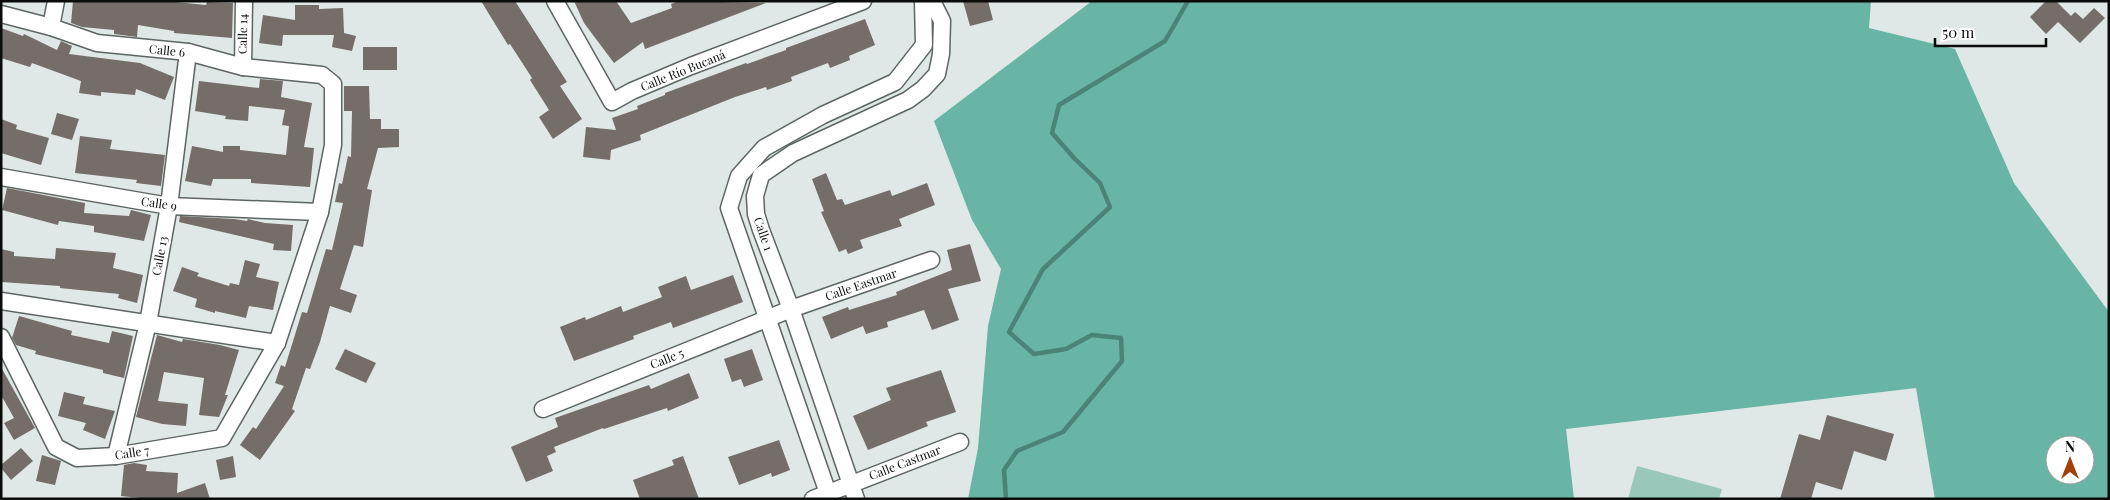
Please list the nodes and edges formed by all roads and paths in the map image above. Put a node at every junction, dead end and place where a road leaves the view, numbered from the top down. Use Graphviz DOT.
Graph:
graph roads {
  1 [pos="56,1"];
  2 [pos="244,1"];
  3 [pos="554,1"];
  4 [pos="863,1"];
  5 [pos="923,1"];
  6 [pos="932,1"];
  7 [pos="1,14"];
  8 [pos="51,27"];
  9 [pos="188,52"];
  10 [pos="243,67"];
  11 [pos="333,84"];
  12 [pos="1,177"];
  13 [pos="169,206"];
  14 [pos="320,212"];
  15 [pos="932,260"];
  16 [pos="1,301"];
  17 [pos="791,310"];
  18 [pos="769,318"];
  19 [pos="148,323"];
  20 [pos="1,337"];
  21 [pos="277,343"];
  22 [pos="543,409"];
  23 [pos="960,442"];
  24 [pos="116,456"];
  25 [pos="853,492"];
  26 [pos="829,496"];
  27 [pos="812,499"];
  1 -- 8 [label="street"];
  2 -- 10 [label="street, Calle 14"];
  3 -- 4 [label="street, Calle Río Bucaná"];
  5 -- 18 [label="street, Calle 1"];
  6 -- 17 [label="street, Calle 1"];
  7 -- 8 [label="street, Calle 6"];
  8 -- 9 [label="street, Calle 6"];
  9 -- 10 [label="street, Calle 6"];
  9 -- 13 [label="street, Calle 13"];
  10 -- 11 [label="street, Calle 6"];
  11 -- 14 [label="street, Calle 7"];
  12 -- 13 [label="street, Calle 9"];
  13 -- 14 [label="street, Calle 9"];
  13 -- 19 [label="street, Calle 13"];
  14 -- 21 [label="street, Calle 7"];
  15 -- 17 [label="street, Calle Eastmar"];
  16 -- 19 [label="street"];
  17 -- 18 [label="street, Calle 5"];
  17 -- 25 [label="street, Calle 1"];
  18 -- 22 [label="street, Calle 5"];
  18 -- 26 [label="street, Calle 1"];
  19 -- 21 [label="street"];
  19 -- 24 [label="street, Calle 13"];
  20 -- 24 [label="street, Calle 7"];
  21 -- 24 [label="street, Calle 7"];
  23 -- 25 [label="street, Calle Castmar"];
  25 -- 26 [label="street, Calle Castmar"];
  26 -- 27 [label="street, Calle Castmar"];
}
